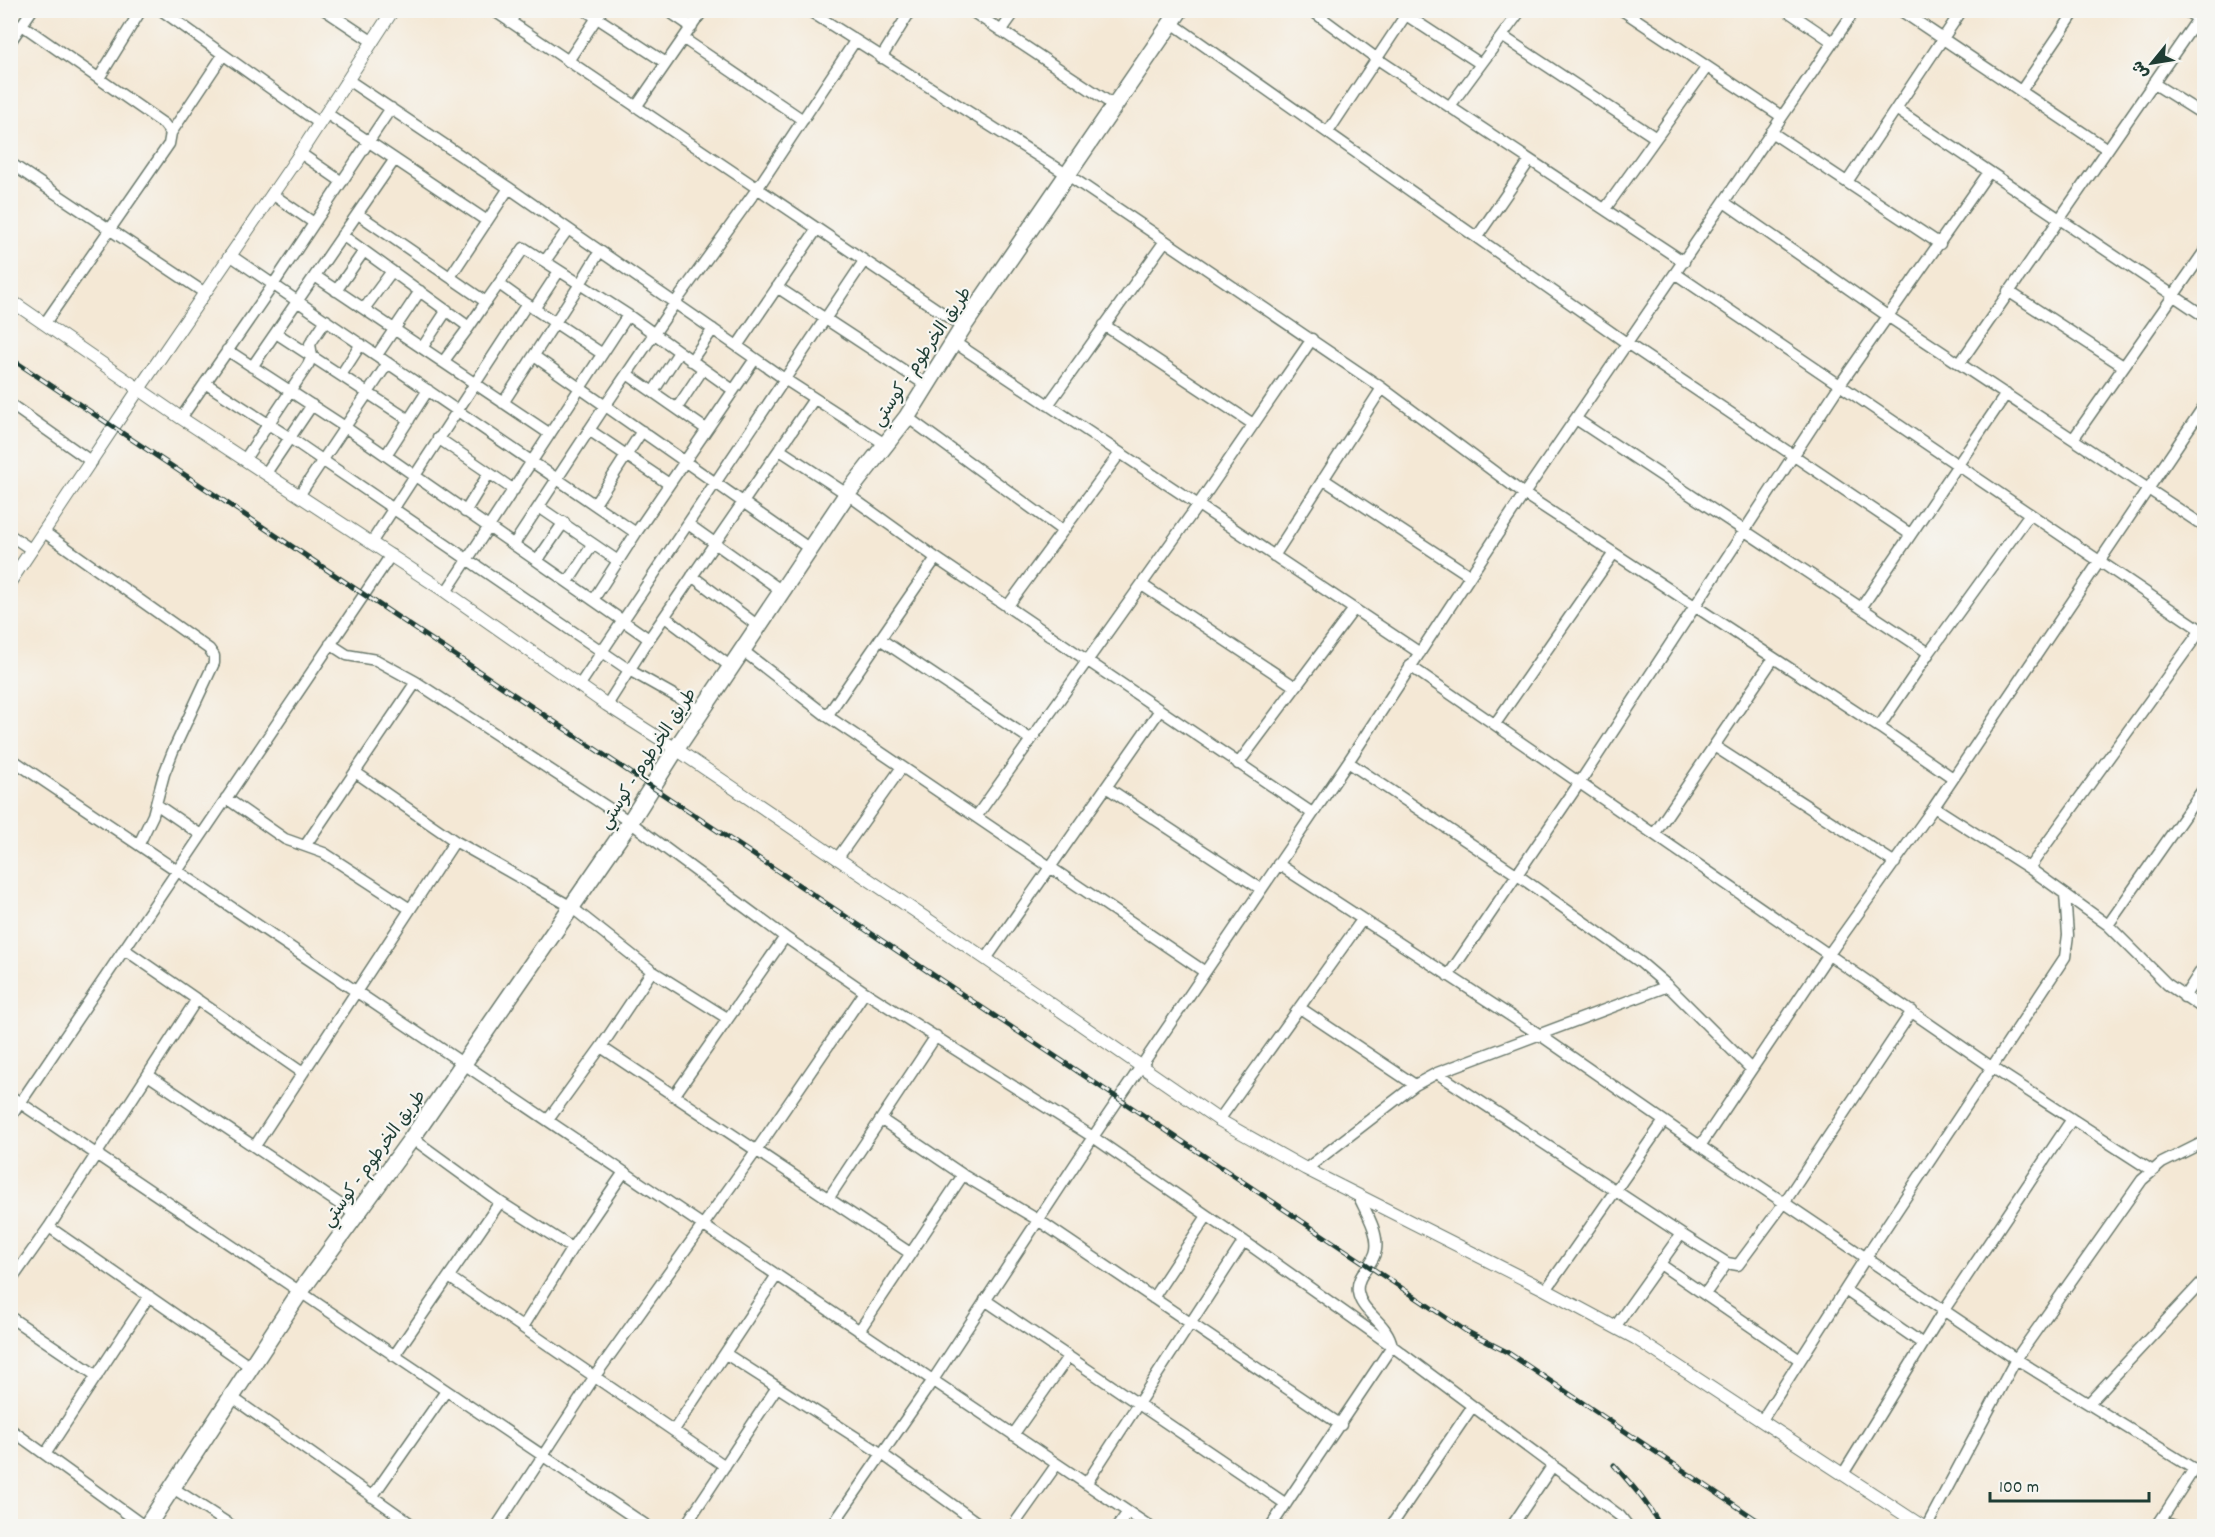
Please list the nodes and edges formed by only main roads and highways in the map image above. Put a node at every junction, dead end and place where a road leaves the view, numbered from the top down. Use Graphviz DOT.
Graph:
graph roads {
  1 [pos="1176,16"];
  2 [pos="145,1527"];
  1 -- 2 [label="highway, طريق الخرطوم - كوستي"];
}
